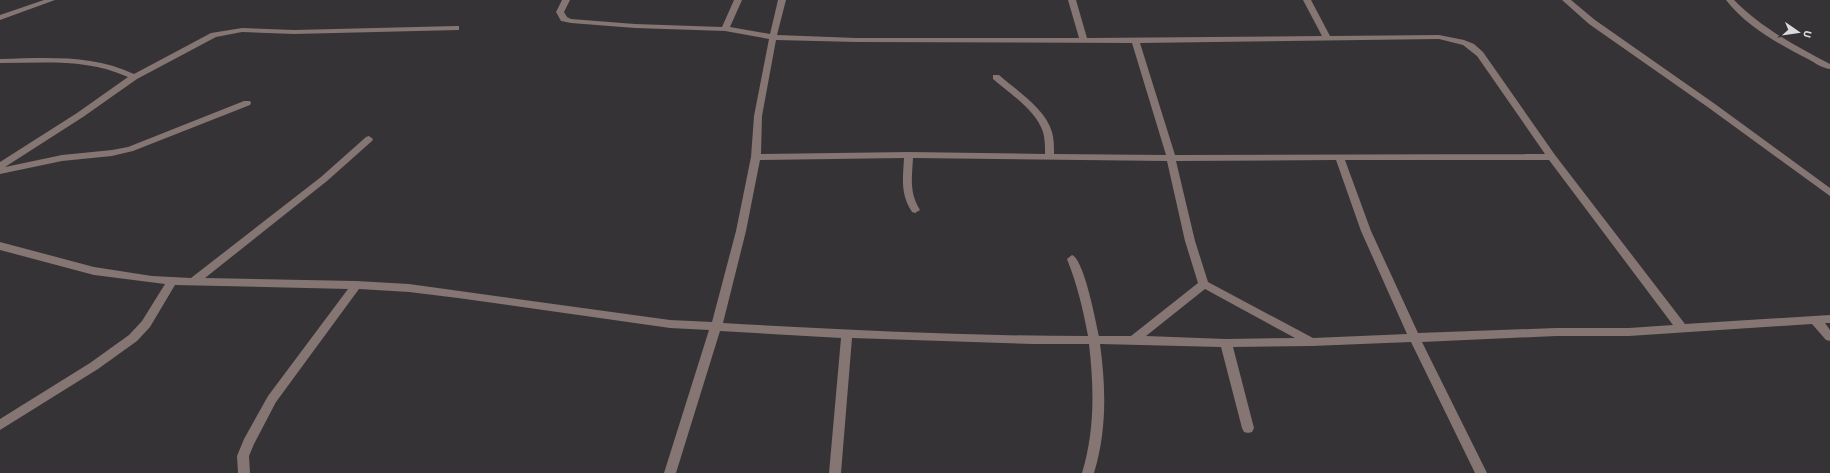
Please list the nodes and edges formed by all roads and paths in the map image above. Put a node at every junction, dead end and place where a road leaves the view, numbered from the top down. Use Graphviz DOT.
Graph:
graph roads {
  1 [pos="51,0"];
  2 [pos="566,0"];
  3 [pos="738,0"];
  4 [pos="782,0"];
  5 [pos="1072,0"];
  6 [pos="1307,0"];
  7 [pos="1566,0"];
  8 [pos="1730,0"];
  9 [pos="0,18"];
  10 [pos="456,28"];
  11 [pos="725,29"];
  12 [pos="773,37"];
  13 [pos="1327,38"];
  14 [pos="1083,40"];
  15 [pos="1135,40"];
  16 [pos="0,61"];
  17 [pos="1830,67"];
  18 [pos="134,77"];
  19 [pos="996,77"];
  20 [pos="247,102"];
  21 [pos="369,139"];
  22 [pos="909,155"];
  23 [pos="1050,156"];
  24 [pos="756,157"];
  25 [pos="1552,157"];
  26 [pos="1171,158"];
  27 [pos="1340,158"];
  28 [pos="0,166"];
  29 [pos="0,171"];
  30 [pos="1830,193"];
  31 [pos="915,210"];
  32 [pos="0,246"];
  33 [pos="1072,259"];
  34 [pos="172,282"];
  35 [pos="193,282"];
  36 [pos="356,284"];
  37 [pos="1204,284"];
  38 [pos="1830,319"];
  39 [pos="1815,320"];
  40 [pos="716,327"];
  41 [pos="1681,327"];
  42 [pos="847,334"];
  43 [pos="1830,337"];
  44 [pos="1415,339"];
  45 [pos="1093,340"];
  46 [pos="1133,340"];
  47 [pos="1312,342"];
  48 [pos="1226,343"];
  49 [pos="0,425"];
  50 [pos="1248,428"];
  51 [pos="244,472"];
  52 [pos="670,473"];
  53 [pos="835,473"];
  54 [pos="1088,473"];
  55 [pos="1481,473"];
  1 -- 9 [label="street"];
  2 -- 11 [label="street"];
  3 -- 11 [label="street"];
  4 -- 12 [label="street"];
  5 -- 14 [label="street"];
  6 -- 13 [label="street"];
  7 -- 30 [label="street"];
  8 -- 17 [label="street"];
  10 -- 18 [label="street"];
  11 -- 12 [label="street"];
  12 -- 14 [label="street"];
  12 -- 24 [label="street"];
  13 -- 15 [label="street"];
  13 -- 25 [label="street"];
  14 -- 15 [label="street"];
  15 -- 26 [label="street"];
  16 -- 18 [label="street"];
  18 -- 28 [label="street"];
  19 -- 23 [label="street"];
  20 -- 29 [label="street"];
  21 -- 35 [label="street"];
  22 -- 23 [label="street"];
  22 -- 24 [label="street"];
  22 -- 31 [label="street"];
  23 -- 26 [label="street"];
  24 -- 40 [label="street"];
  25 -- 27 [label="street"];
  25 -- 41 [label="street"];
  26 -- 27 [label="street"];
  26 -- 37 [label="street"];
  27 -- 44 [label="street"];
  32 -- 34 [label="street"];
  33 -- 45 [label="street"];
  34 -- 35 [label="street"];
  34 -- 49 [label="street"];
  35 -- 36 [label="street"];
  36 -- 40 [label="street"];
  36 -- 51 [label="street"];
  37 -- 46 [label="street"];
  37 -- 47 [label="street"];
  38 -- 39 [label="street"];
  39 -- 41 [label="street"];
  39 -- 43 [label="street"];
  40 -- 42 [label="street"];
  40 -- 52 [label="street"];
  41 -- 44 [label="street"];
  42 -- 45 [label="street"];
  42 -- 53 [label="street"];
  44 -- 47 [label="street"];
  44 -- 55 [label="street"];
  45 -- 46 [label="street"];
  45 -- 54 [label="street"];
  46 -- 48 [label="street"];
  47 -- 48 [label="street"];
  48 -- 50 [label="street"];
}
